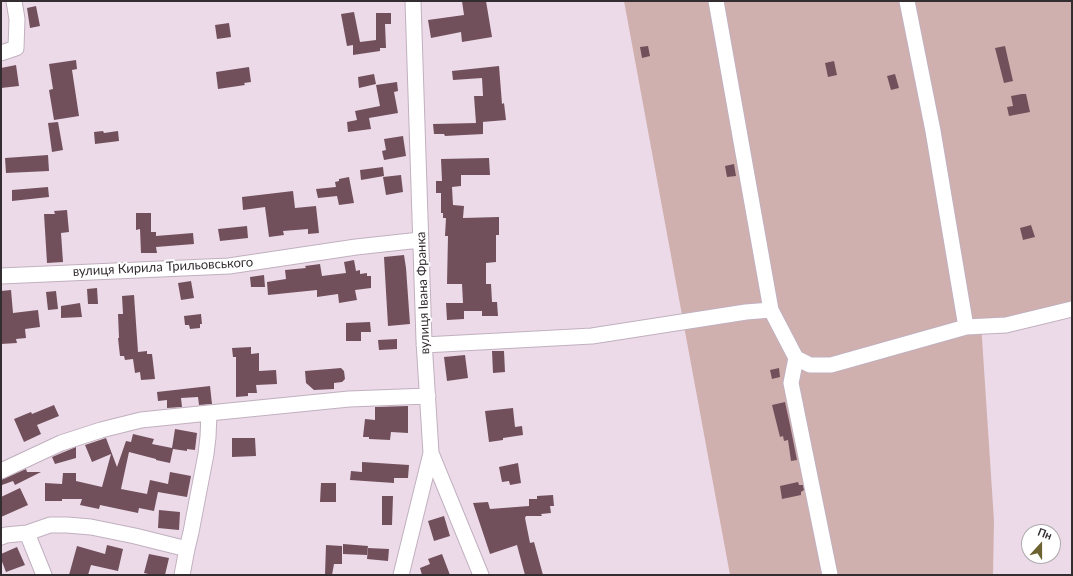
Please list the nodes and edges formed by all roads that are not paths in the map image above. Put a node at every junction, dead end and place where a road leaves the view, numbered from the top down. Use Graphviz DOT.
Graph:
graph roads {
  1 [pos="14,1"];
  2 [pos="413,1"];
  3 [pos="716,1"];
  4 [pos="907,1"];
  5 [pos="1,52"];
  6 [pos="420,240"];
  7 [pos="1,276"];
  8 [pos="1072,309"];
  9 [pos="770,310"];
  10 [pos="966,327"];
  11 [pos="424,345"];
  12 [pos="796,358"];
  13 [pos="428,396"];
  14 [pos="209,413"];
  15 [pos="431,453"];
  16 [pos="1,471"];
  17 [pos="27,533"];
  18 [pos="1,537"];
  19 [pos="187,549"];
  20 [pos="44,575"];
  21 [pos="182,575"];
  22 [pos="401,575"];
  23 [pos="481,575"];
  24 [pos="830,575"];
  1 -- 5 [label="street"];
  2 -- 6 [label="street, вулиця Івана Франка"];
  3 -- 9 [label="street"];
  4 -- 10 [label="street"];
  6 -- 7 [label="street, вулиця Кирила Трильовського"];
  6 -- 11 [label="street, вулиця Івана Франка"];
  8 -- 10 [label="street"];
  9 -- 11 [label="street"];
  9 -- 12 [label="street"];
  10 -- 12 [label="street"];
  11 -- 13 [label="street, вулиця Івана Франка"];
  12 -- 24 [label="street"];
  13 -- 14 [label="street"];
  13 -- 15 [label="street, вулиця Івана Франка"];
  14 -- 16 [label="street"];
  14 -- 19 [label="street"];
  15 -- 22 [label="street"];
  15 -- 23 [label="street, вулиця Івана Франка"];
  17 -- 18 [label="street"];
  17 -- 19 [label="street"];
  17 -- 20 [label="street"];
  19 -- 21 [label="street"];
}
